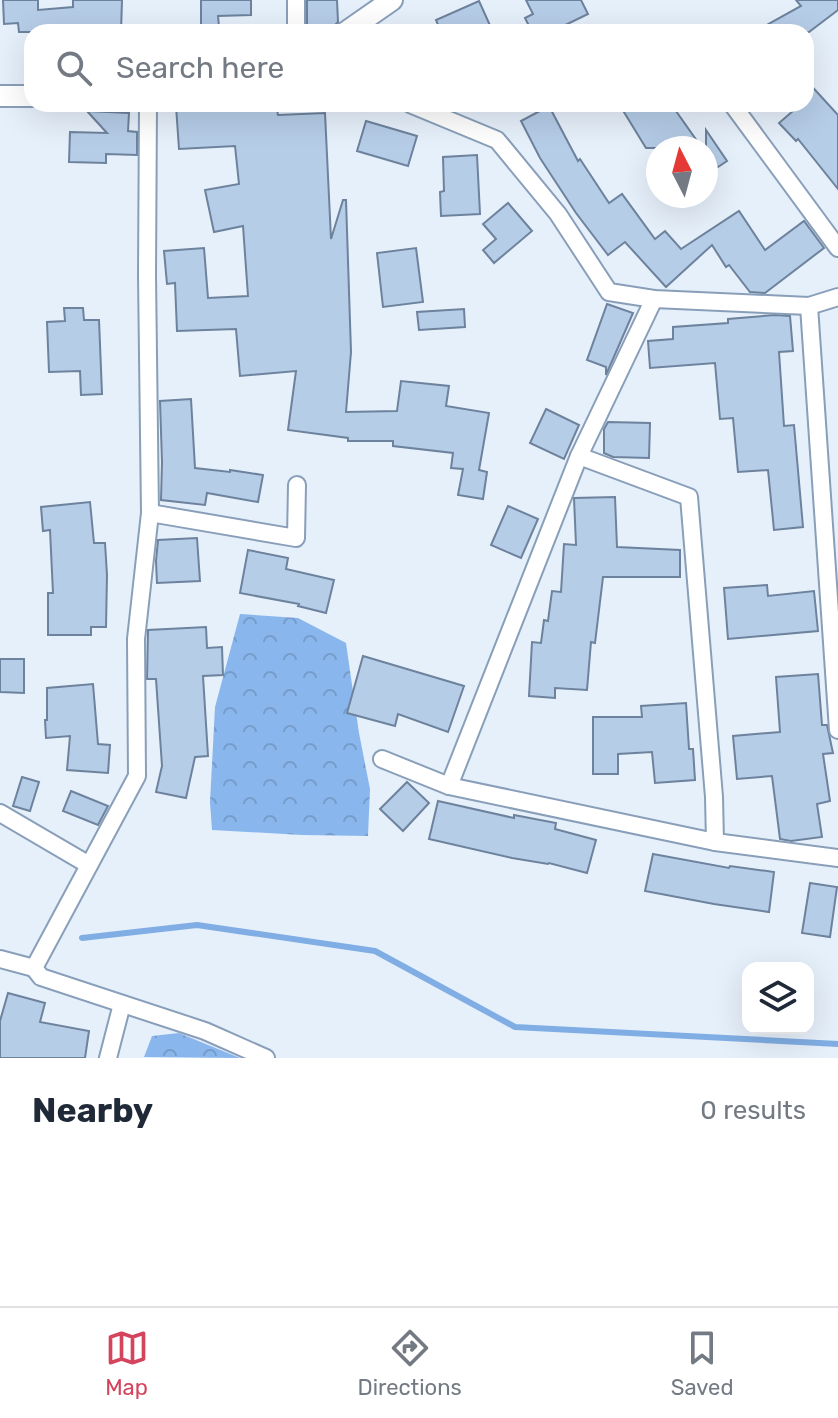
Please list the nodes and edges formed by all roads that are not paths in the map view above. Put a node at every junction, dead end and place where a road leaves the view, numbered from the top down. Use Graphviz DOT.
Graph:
graph roads {
  1 [pos="296,0"];
  2 [pos="392,0"];
  3 [pos="296,24"];
  4 [pos="358,24"];
  5 [pos="0,96"];
  6 [pos="24,96"];
  7 [pos="148,112"];
  8 [pos="429,112"];
  9 [pos="738,112"];
  10 [pos="838,248"];
  11 [pos="838,297"];
  12 [pos="654,299"];
  13 [pos="809,306"];
  14 [pos="579,456"];
  15 [pos="297,485"];
  16 [pos="150,513"];
  17 [pos="838,730"];
  18 [pos="382,759"];
  19 [pos="449,786"];
  20 [pos="0,813"];
  21 [pos="715,842"];
  22 [pos="838,858"];
  23 [pos="89,865"];
  24 [pos="0,959"];
  25 [pos="34,968"];
  26 [pos="122,1004"];
  27 [pos="108,1058"];
  28 [pos="266,1058"];
  1 -- 3 [label="street"];
  2 -- 4 [label="street"];
  5 -- 6 [label="street"];
  7 -- 16 [label="street"];
  8 -- 12 [label="street"];
  9 -- 10 [label="street"];
  11 -- 13 [label="street"];
  12 -- 13 [label="street"];
  12 -- 14 [label="street"];
  13 -- 17 [label="street"];
  14 -- 19 [label="street"];
  14 -- 21 [label="street"];
  15 -- 16 [label="street"];
  16 -- 23 [label="street"];
  18 -- 19 [label="street"];
  19 -- 21 [label="street"];
  20 -- 23 [label="street"];
  21 -- 22 [label="street"];
  23 -- 25 [label="street"];
  24 -- 25 [label="street"];
  25 -- 26 [label="street"];
  26 -- 27 [label="street"];
  26 -- 28 [label="street"];
}
